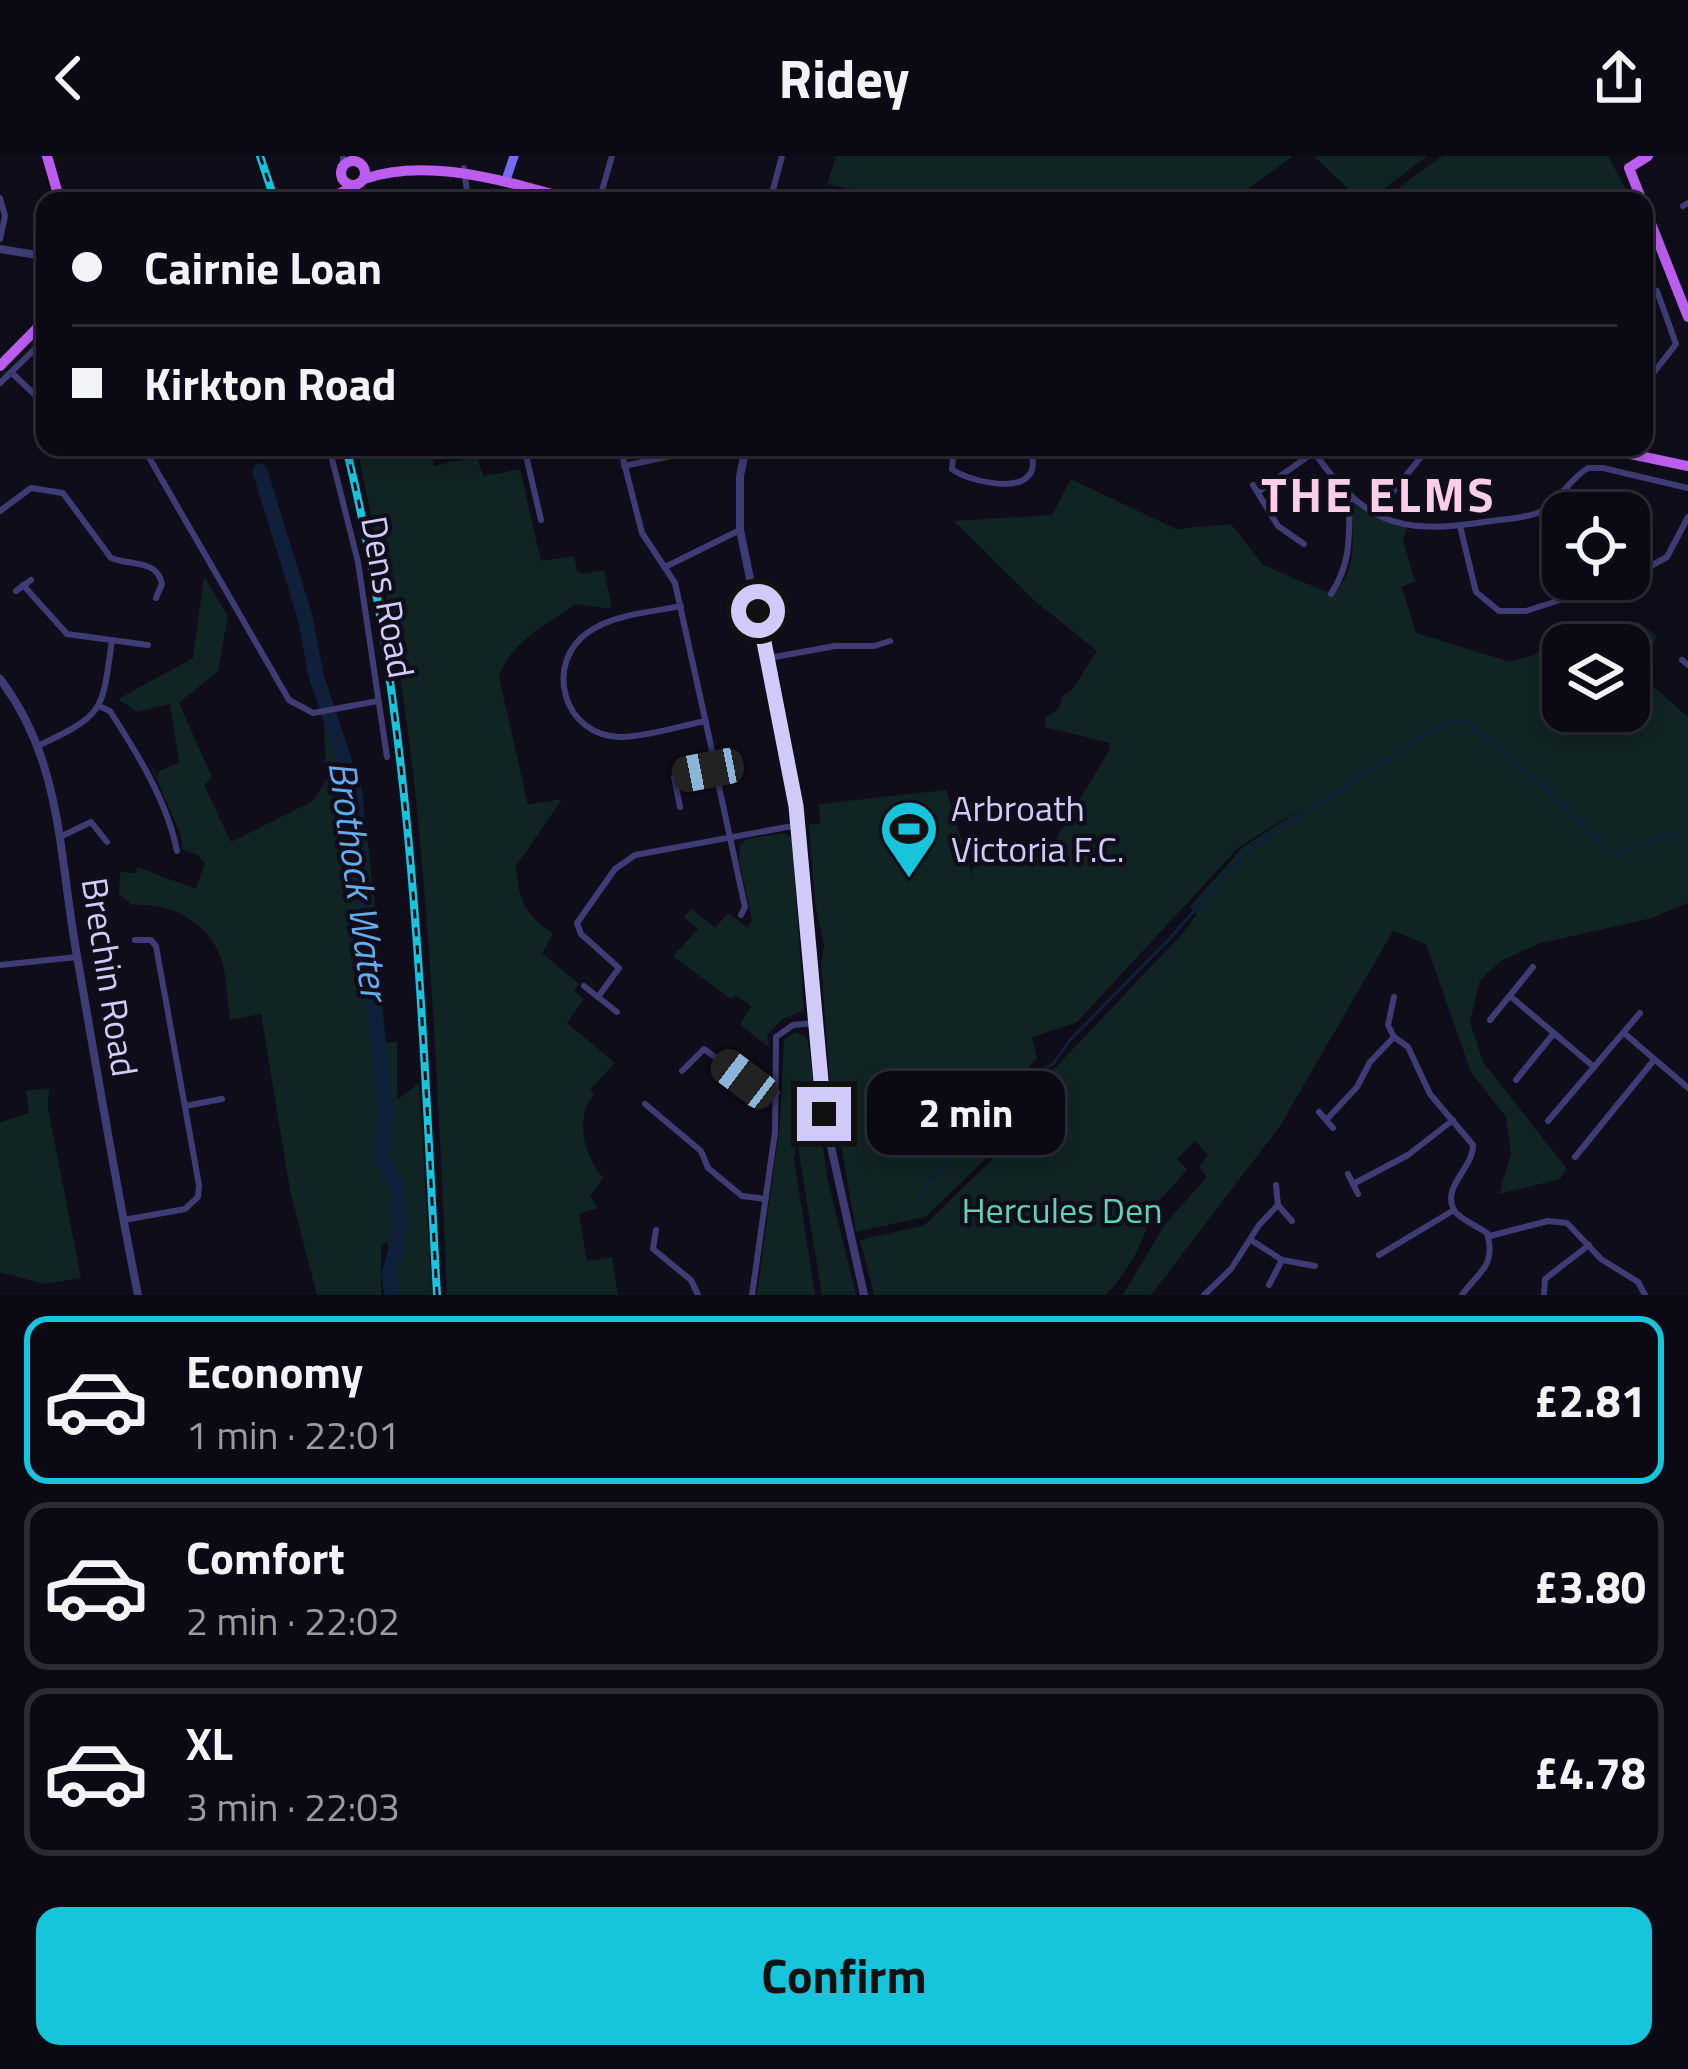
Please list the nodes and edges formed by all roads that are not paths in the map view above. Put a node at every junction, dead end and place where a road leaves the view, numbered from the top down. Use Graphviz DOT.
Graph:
graph roads {
  1 [pos="47,156"];
  2 [pos="514,156"];
  3 [pos="612,156"];
  4 [pos="782,156"];
  5 [pos="1621,156"];
  6 [pos="1648,156"];
  7 [pos="349,163"];
  8 [pos="464,168"];
  9 [pos="1629,168"];
  10 [pos="389,169"];
  11 [pos="506,180"];
  12 [pos="360,182"];
  13 [pos="57,192"];
  14 [pos="334,192"];
  15 [pos="343,192"];
  16 [pos="467,192"];
  17 [pos="545,192"];
  18 [pos="602,192"];
  19 [pos="772,192"];
  20 [pos="1639,192"];
  21 [pos="0,198"];
  22 [pos="1653,229"];
  23 [pos="0,239"];
  24 [pos="0,249"];
  25 [pos="36,255"];
  26 [pos="1653,289"];
  27 [pos="1688,317"];
  28 [pos="36,331"];
  29 [pos="36,346"];
  30 [pos="6,369"];
  31 [pos="1653,375"];
  32 [pos="0,383"];
  33 [pos="36,396"];
  34 [pos="148,456"];
  35 [pos="331,456"];
  36 [pos="526,456"];
  37 [pos="622,456"];
  38 [pos="671,456"];
  39 [pos="744,456"];
  40 [pos="953,456"];
  41 [pos="1032,456"];
  42 [pos="1302,456"];
  43 [pos="1318,456"];
  44 [pos="1422,456"];
  45 [pos="1640,456"];
  46 [pos="624,466"];
  47 [pos="1688,466"];
  48 [pos="1688,488"];
  49 [pos="1350,497"];
  50 [pos="0,511"];
  51 [pos="1375,514"];
  52 [pos="1688,517"];
  53 [pos="542,520"];
  54 [pos="1460,526"];
  55 [pos="740,530"];
  56 [pos="1304,544"];
  57 [pos="127,563"];
  58 [pos="1650,566"];
  59 [pos="665,567"];
  60 [pos="125,574"];
  61 [pos="23,585"];
  62 [pos="1331,594"];
  63 [pos="156,598"];
  64 [pos="1560,600"];
  65 [pos="681,606"];
  66 [pos="112,640"];
  67 [pos="890,641"];
  68 [pos="148,645"];
  69 [pos="769,658"];
  70 [pos="0,679"];
  71 [pos="378,701"];
  72 [pos="101,707"];
  73 [pos="706,721"];
  74 [pos="38,746"];
  75 [pos="387,757"];
  76 [pos="714,761"];
  77 [pos="680,807"];
  78 [pos="798,825"];
  79 [pos="62,836"];
  80 [pos="729,836"];
  81 [pos="107,842"];
  82 [pos="177,850"];
  83 [pos="741,915"];
  84 [pos="135,940"];
  85 [pos="77,957"];
  86 [pos="0,965"];
  87 [pos="1533,967"];
  88 [pos="584,986"];
  89 [pos="1510,995"];
  90 [pos="598,997"];
  91 [pos="1394,997"];
  92 [pos="617,1012"];
  93 [pos="1640,1013"];
  94 [pos="1490,1020"];
  95 [pos="814,1023"];
  96 [pos="1554,1033"];
  97 [pos="1624,1033"];
  98 [pos="1394,1036"];
  99 [pos="1654,1060"];
  100 [pos="1594,1066"];
  101 [pos="682,1072"];
  102 [pos="1516,1079"];
  103 [pos="1687,1084"];
  104 [pos="777,1093"];
  105 [pos="222,1100"];
  106 [pos="645,1104"];
  107 [pos="185,1106"];
  108 [pos="1319,1112"];
  109 [pos="1328,1118"];
  110 [pos="1454,1120"];
  111 [pos="1548,1121"];
  112 [pos="1333,1128"];
  113 [pos="1575,1157"];
  114 [pos="1348,1174"];
  115 [pos="1353,1184"];
  116 [pos="1276,1186"];
  117 [pos="1358,1194"];
  118 [pos="766,1199"];
  119 [pos="1278,1205"];
  120 [pos="1454,1210"];
  121 [pos="124,1220"];
  122 [pos="1292,1220"];
  123 [pos="656,1230"];
  124 [pos="1489,1237"];
  125 [pos="1251,1240"];
  126 [pos="1589,1245"];
  127 [pos="1394,1248"];
  128 [pos="1379,1255"];
  129 [pos="1401,1259"];
  130 [pos="1282,1260"];
  131 [pos="1315,1266"];
  132 [pos="1269,1286"];
  133 [pos="138,1295"];
  134 [pos="698,1295"];
  135 [pos="752,1295"];
  136 [pos="864,1295"];
  137 [pos="1204,1295"];
  138 [pos="1462,1295"];
  139 [pos="1544,1295"];
  140 [pos="1645,1295"];
  1 -- 13 [label="main road"];
  2 -- 11 [label="main road"];
  3 -- 18 [label="street"];
  4 -- 19 [label="street"];
  5 -- 9 [label="main road"];
  6 -- 9 [label="main road"];
  7 -- 10 [label="main road"];
  7 -- 12 [label="main road"];
  7 -- 12 [label="main road"];
  7 -- 14 [label="main road"];
  8 -- 10 [label="main road"];
  8 -- 11 [label="main road"];
  8 -- 16 [label="street"];
  9 -- 20 [label="main road"];
  10 -- 12 [label="main road"];
  11 -- 17 [label="main road"];
  12 -- 15 [label="main road"];
  21 -- 23 [label="street"];
  22 -- 27 [label="main road"];
  24 -- 25 [label="street"];
  26 -- 31 [label="street"];
  28 -- 30 [label="main road"];
  29 -- 30 [label="street"];
  30 -- 32 [label="street"];
  30 -- 33 [label="street"];
  34 -- 71 [label="street"];
  35 -- 71 [label="street, Dens Road"];
  36 -- 53 [label="street"];
  37 -- 46 [label="street"];
  38 -- 46 [label="street"];
  39 -- 55 [label="street"];
  40 -- 41 [label="street"];
  42 -- 56 [label="street"];
  43 -- 49 [label="street"];
  44 -- 51 [label="street"];
  45 -- 47 [label="main road"];
  46 -- 59 [label="street"];
  48 -- 54 [label="street"];
  49 -- 51 [label="street"];
  49 -- 62 [label="street"];
  50 -- 57 [label="street"];
  51 -- 54 [label="street"];
  52 -- 58 [label="street"];
  54 -- 64 [label="street"];
  55 -- 59 [label="street"];
  55 -- 69 [label="street"];
  57 -- 60 [label="street"];
  57 -- 63 [label="street"];
  59 -- 65 [label="street"];
  61 -- 66 [label="street"];
  65 -- 73 [label="street"];
  65 -- 73 [label="street"];
  66 -- 68 [label="street"];
  66 -- 72 [label="street"];
  67 -- 69 [label="street"];
  69 -- 78 [label="street"];
  70 -- 74 [label="street, Brechin Road"];
  71 -- 75 [label="street, Dens Road"];
  72 -- 74 [label="street"];
  72 -- 82 [label="street"];
  73 -- 76 [label="street"];
  74 -- 79 [label="street, Brechin Road"];
  76 -- 77 [label="street"];
  76 -- 80 [label="street"];
  78 -- 80 [label="street"];
  78 -- 95 [label="street"];
  79 -- 81 [label="street"];
  79 -- 85 [label="street, Brechin Road"];
  80 -- 83 [label="street"];
  80 -- 90 [label="street"];
  84 -- 107 [label="street"];
  85 -- 86 [label="street"];
  85 -- 121 [label="street, Brechin Road"];
  87 -- 89 [label="street"];
  88 -- 90 [label="street"];
  89 -- 94 [label="street"];
  89 -- 96 [label="street"];
  90 -- 92 [label="street"];
  91 -- 98 [label="street"];
  93 -- 97 [label="street"];
  95 -- 104 [label="street"];
  95 -- 136 [label="street"];
  96 -- 100 [label="street"];
  96 -- 102 [label="street"];
  97 -- 99 [label="street"];
  97 -- 100 [label="street"];
  98 -- 109 [label="street"];
  98 -- 110 [label="street"];
  99 -- 103 [label="street"];
  99 -- 113 [label="street"];
  100 -- 111 [label="street"];
  101 -- 104 [label="street"];
  104 -- 118 [label="street"];
  105 -- 107 [label="street"];
  106 -- 118 [label="street"];
  107 -- 121 [label="street"];
  108 -- 109 [label="street"];
  109 -- 112 [label="street"];
  110 -- 115 [label="street"];
  110 -- 120 [label="street"];
  114 -- 115 [label="street"];
  115 -- 117 [label="street"];
  116 -- 119 [label="street"];
  118 -- 135 [label="street"];
  119 -- 122 [label="street"];
  119 -- 125 [label="street"];
  120 -- 124 [label="street"];
  120 -- 127 [label="street"];
  121 -- 133 [label="street, Brechin Road"];
  123 -- 134 [label="street"];
  124 -- 126 [label="street"];
  124 -- 138 [label="street"];
  125 -- 130 [label="street"];
  125 -- 137 [label="street"];
  126 -- 139 [label="street"];
  126 -- 140 [label="street"];
  127 -- 128 [label="street"];
  127 -- 129 [label="street"];
  130 -- 131 [label="street"];
  130 -- 132 [label="street"];
}
